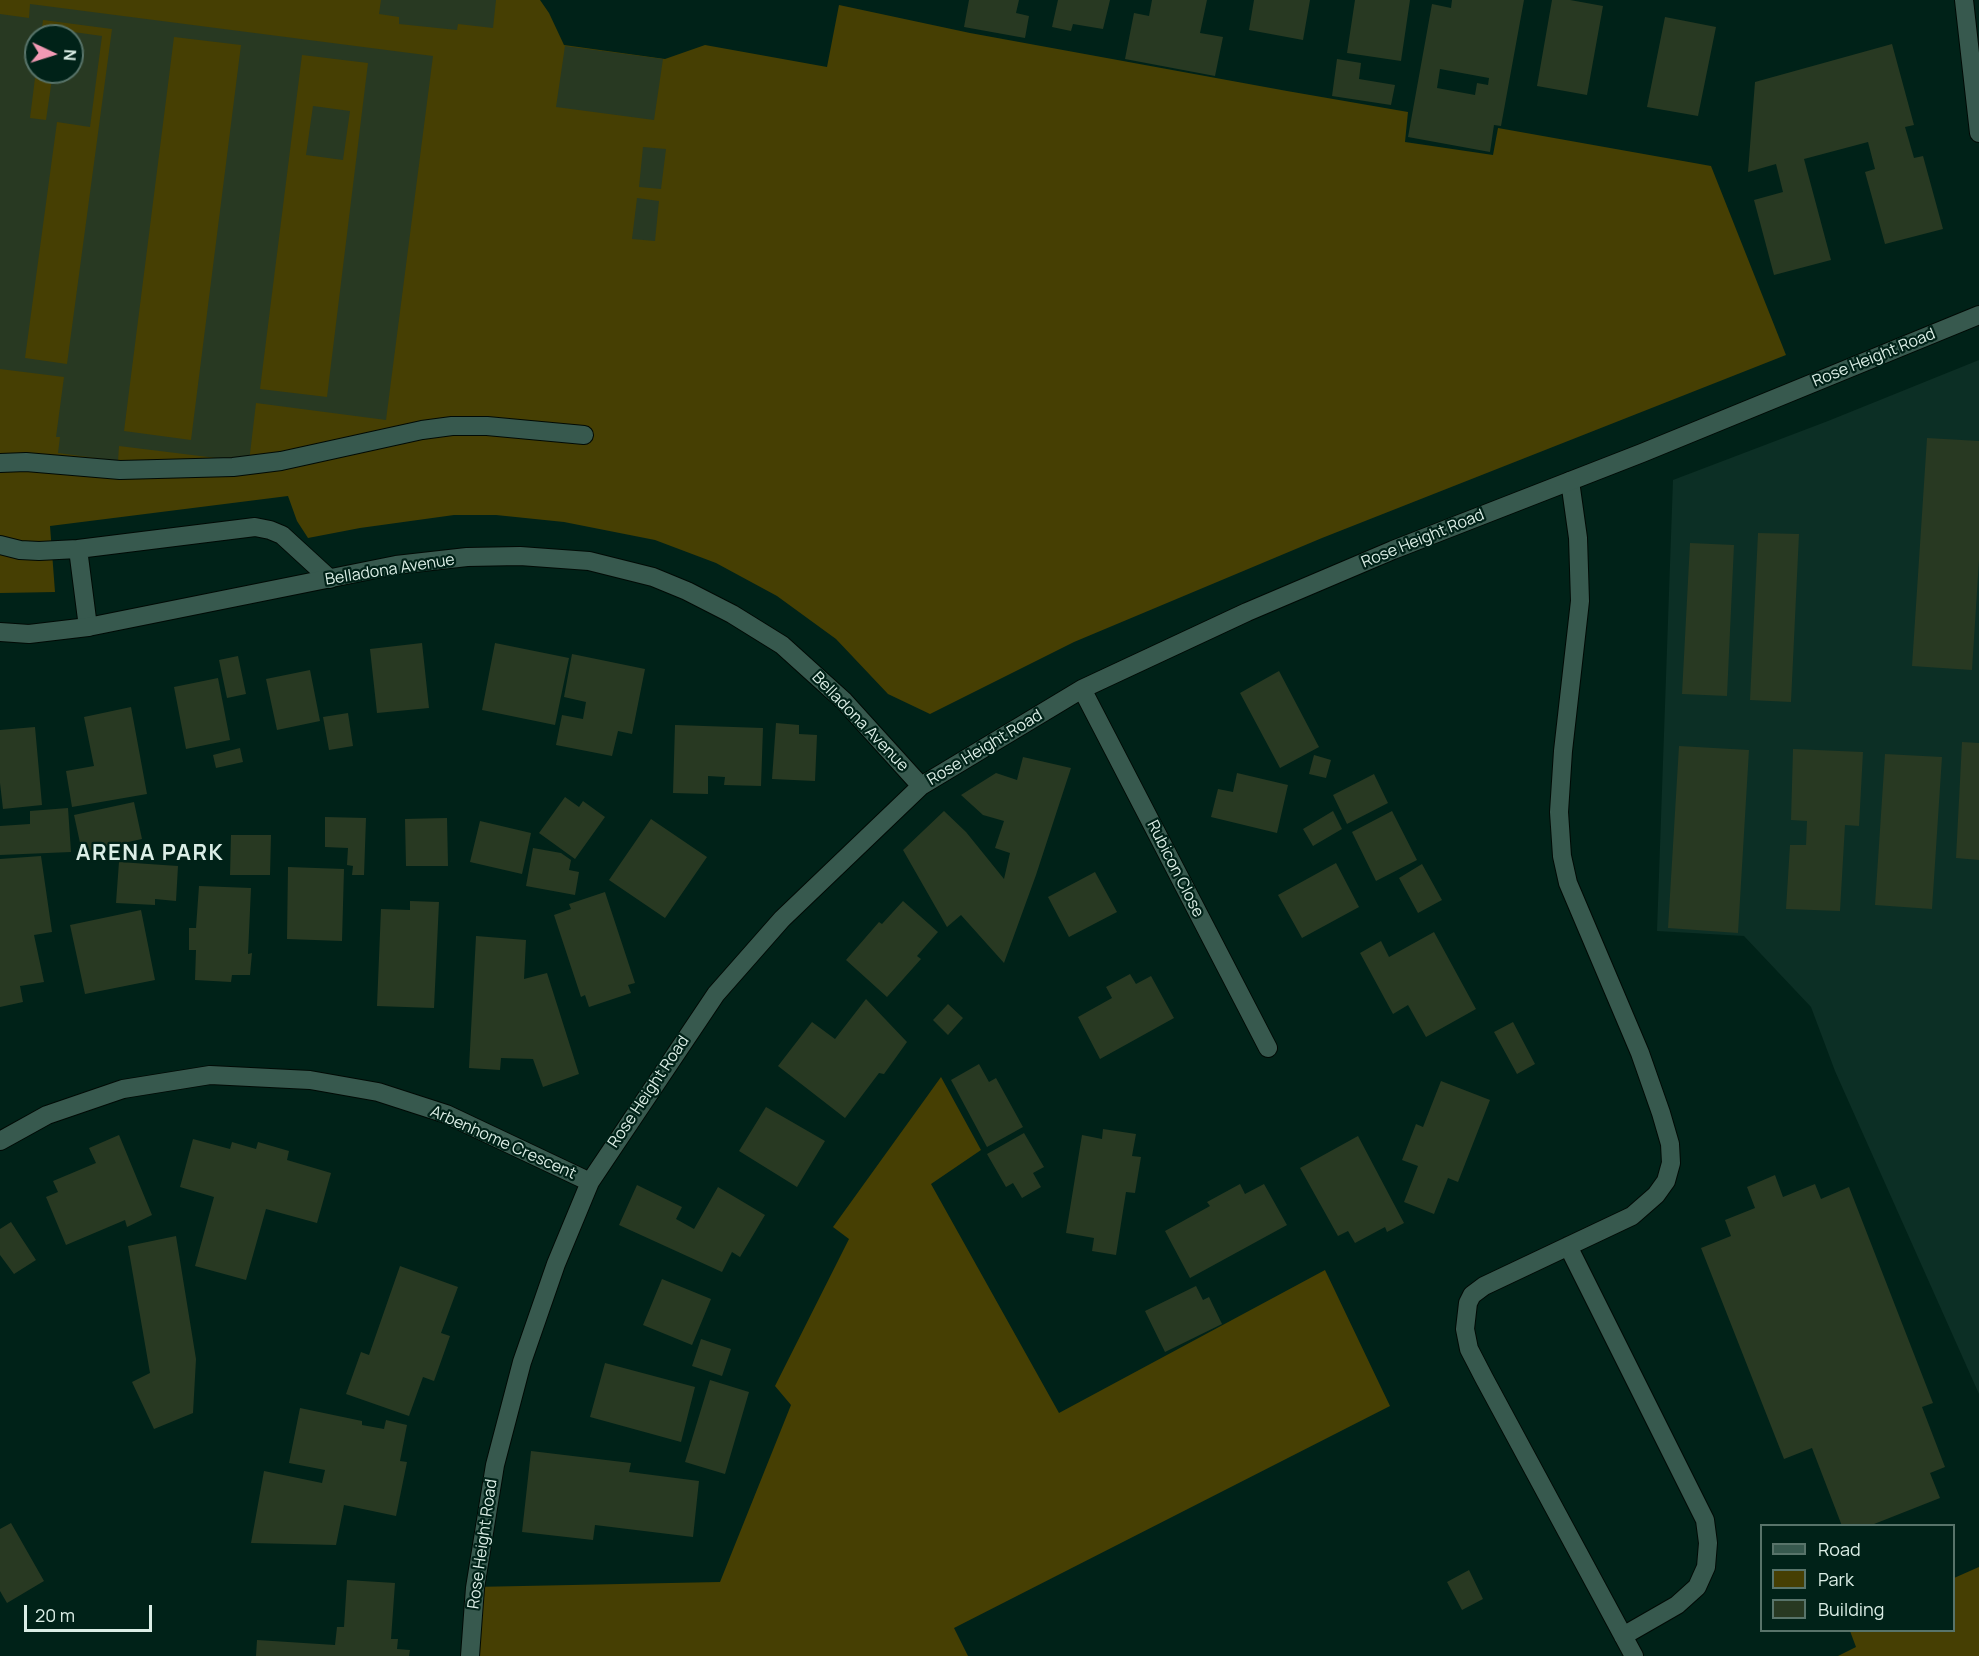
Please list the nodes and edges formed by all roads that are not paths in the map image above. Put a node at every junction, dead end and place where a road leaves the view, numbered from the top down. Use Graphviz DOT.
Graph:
graph roads {
  1 [pos="1963,0"];
  2 [pos="1979,133"];
  3 [pos="1979,315"];
  4 [pos="584,435"];
  5 [pos="0,463"];
  6 [pos="1570,481"];
  7 [pos="0,545"];
  8 [pos="78,549"];
  9 [pos="330,579"];
  10 [pos="88,627"];
  11 [pos="0,632"];
  12 [pos="1082,690"];
  13 [pos="921,786"];
  14 [pos="1268,1048"];
  15 [pos="0,1141"];
  16 [pos="590,1182"];
  17 [pos="1568,1246"];
  18 [pos="1623,1636"];
  19 [pos="470,1656"];
  20 [pos="1634,1656"];
  1 -- 2 [label="street"];
  3 -- 6 [label="street, Rose Height Road"];
  4 -- 5 [label="street"];
  6 -- 12 [label="street, Rose Height Road"];
  6 -- 17 [label="street"];
  7 -- 8 [label="street"];
  8 -- 9 [label="street"];
  8 -- 10 [label="street"];
  9 -- 10 [label="street, Belladona Avenue"];
  9 -- 13 [label="street, Belladona Avenue"];
  10 -- 11 [label="street, Belladona Avenue"];
  12 -- 13 [label="street, Rose Height Road"];
  12 -- 14 [label="street, Rubicon Close"];
  13 -- 16 [label="street, Rose Height Road"];
  15 -- 16 [label="street, Arbenhome Crescent"];
  16 -- 19 [label="street, Rose Height Road"];
  17 -- 18 [label="street"];
  17 -- 18 [label="street"];
  18 -- 20 [label="street"];
}
